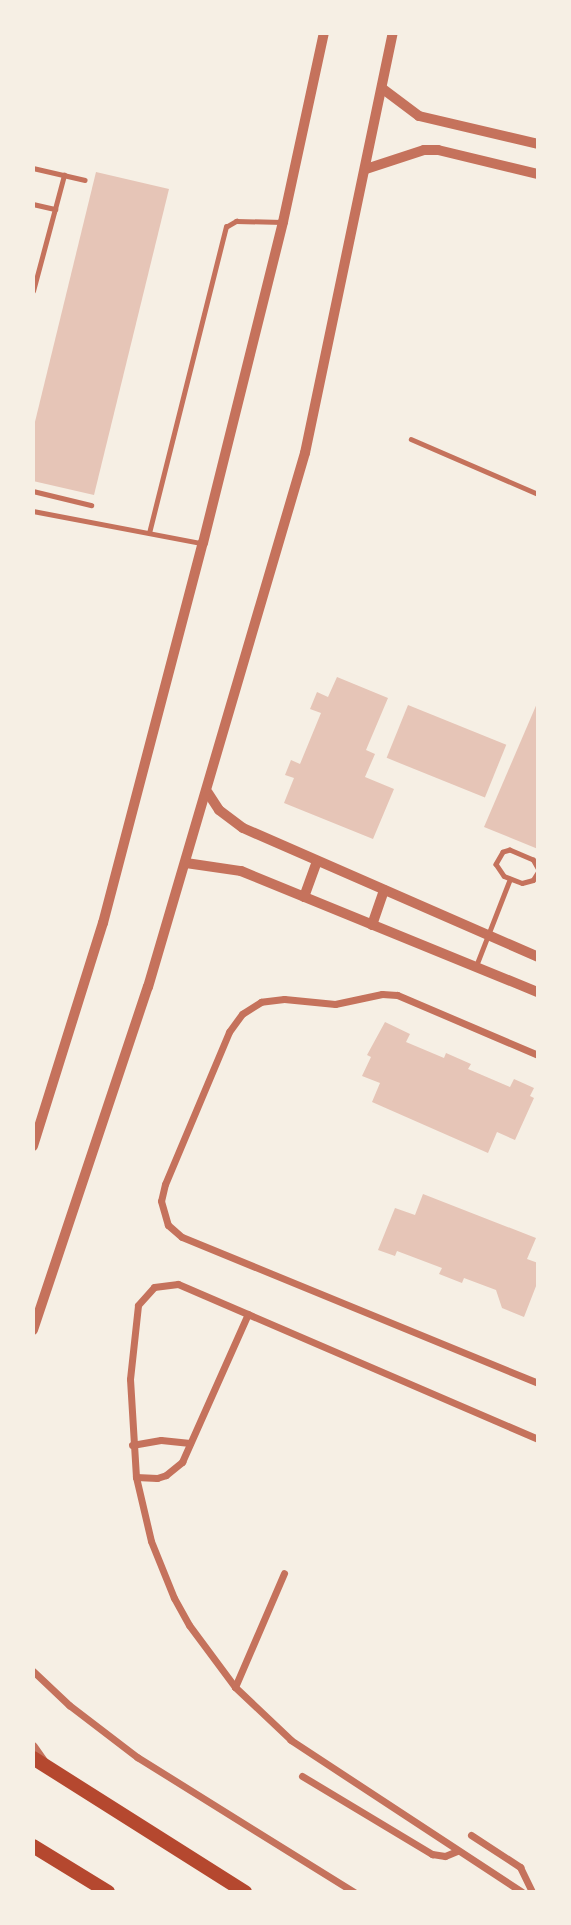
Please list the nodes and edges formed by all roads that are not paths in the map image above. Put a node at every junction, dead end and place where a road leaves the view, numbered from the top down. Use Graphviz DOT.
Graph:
graph roads {
  1 [pos="324,33"];
  2 [pos="394,33"];
  3 [pos="383,89"];
  4 [pos="538,144"];
  5 [pos="33,168"];
  6 [pos="366,169"];
  7 [pos="538,174"];
  8 [pos="64,175"];
  9 [pos="85,180"];
  10 [pos="33,204"];
  11 [pos="55,209"];
  12 [pos="283,222"];
  13 [pos="36,268"];
  14 [pos="33,291"];
  15 [pos="411,439"];
  16 [pos="33,491"];
  17 [pos="538,494"];
  18 [pos="91,505"];
  19 [pos="33,511"];
  20 [pos="149,533"];
  21 [pos="204,543"];
  22 [pos="208,793"];
  23 [pos="317,862"];
  24 [pos="186,863"];
  25 [pos="538,870"];
  26 [pos="510,879"];
  27 [pos="384,890"];
  28 [pos="304,897"];
  29 [pos="372,925"];
  30 [pos="488,936"];
  31 [pos="538,957"];
  32 [pos="475,967"];
  33 [pos="538,992"];
  34 [pos="538,1055"];
  35 [pos="33,1146"];
  36 [pos="248,1314"];
  37 [pos="33,1330"];
  38 [pos="538,1383"];
  39 [pos="538,1438"];
  40 [pos="190,1443"];
  41 [pos="132,1445"];
  42 [pos="136,1477"];
  43 [pos="284,1573"];
  44 [pos="33,1671"];
  45 [pos="235,1687"];
  46 [pos="33,1747"];
  47 [pos="39,1762"];
  48 [pos="302,1776"];
  49 [pos="471,1835"];
  50 [pos="33,1846"];
  51 [pos="457,1851"];
  52 [pos="108,1892"];
  53 [pos="245,1892"];
  54 [pos="354,1892"];
  55 [pos="522,1892"];
  56 [pos="532,1892"];
  1 -- 12 [label="street"];
  2 -- 3 [label="street"];
  3 -- 4 [label="street"];
  3 -- 6 [label="street"];
  5 -- 8 [label="lane"];
  6 -- 7 [label="street"];
  6 -- 22 [label="street"];
  8 -- 9 [label="lane"];
  8 -- 11 [label="lane"];
  10 -- 11 [label="lane"];
  11 -- 13 [label="lane"];
  12 -- 20 [label="lane"];
  12 -- 21 [label="street"];
  13 -- 14 [label="lane"];
  15 -- 17 [label="lane"];
  16 -- 18 [label="lane"];
  19 -- 20 [label="lane"];
  20 -- 21 [label="lane"];
  21 -- 35 [label="street"];
  22 -- 23 [label="street"];
  22 -- 24 [label="street"];
  23 -- 27 [label="street"];
  23 -- 28 [label="street"];
  24 -- 28 [label="street"];
  24 -- 37 [label="street"];
  25 -- 26 [label="lane"];
  25 -- 26 [label="lane"];
  26 -- 30 [label="lane"];
  27 -- 29 [label="street"];
  27 -- 30 [label="street"];
  28 -- 29 [label="street"];
  29 -- 32 [label="street"];
  30 -- 31 [label="street"];
  30 -- 32 [label="lane"];
  32 -- 33 [label="street"];
  34 -- 38 [label="street"];
  36 -- 39 [label="street"];
  36 -- 40 [label="street"];
  36 -- 41 [label="street"];
  40 -- 41 [label="street"];
  40 -- 42 [label="street"];
  41 -- 42 [label="street"];
  42 -- 45 [label="street"];
  43 -- 45 [label="street"];
  44 -- 54 [label="street"];
  45 -- 51 [label="street"];
  46 -- 47 [label="street"];
  47 -- 53 [label="main road"];
  48 -- 51 [label="street"];
  49 -- 56 [label="street"];
  50 -- 52 [label="main road"];
  51 -- 55 [label="street"];
}
